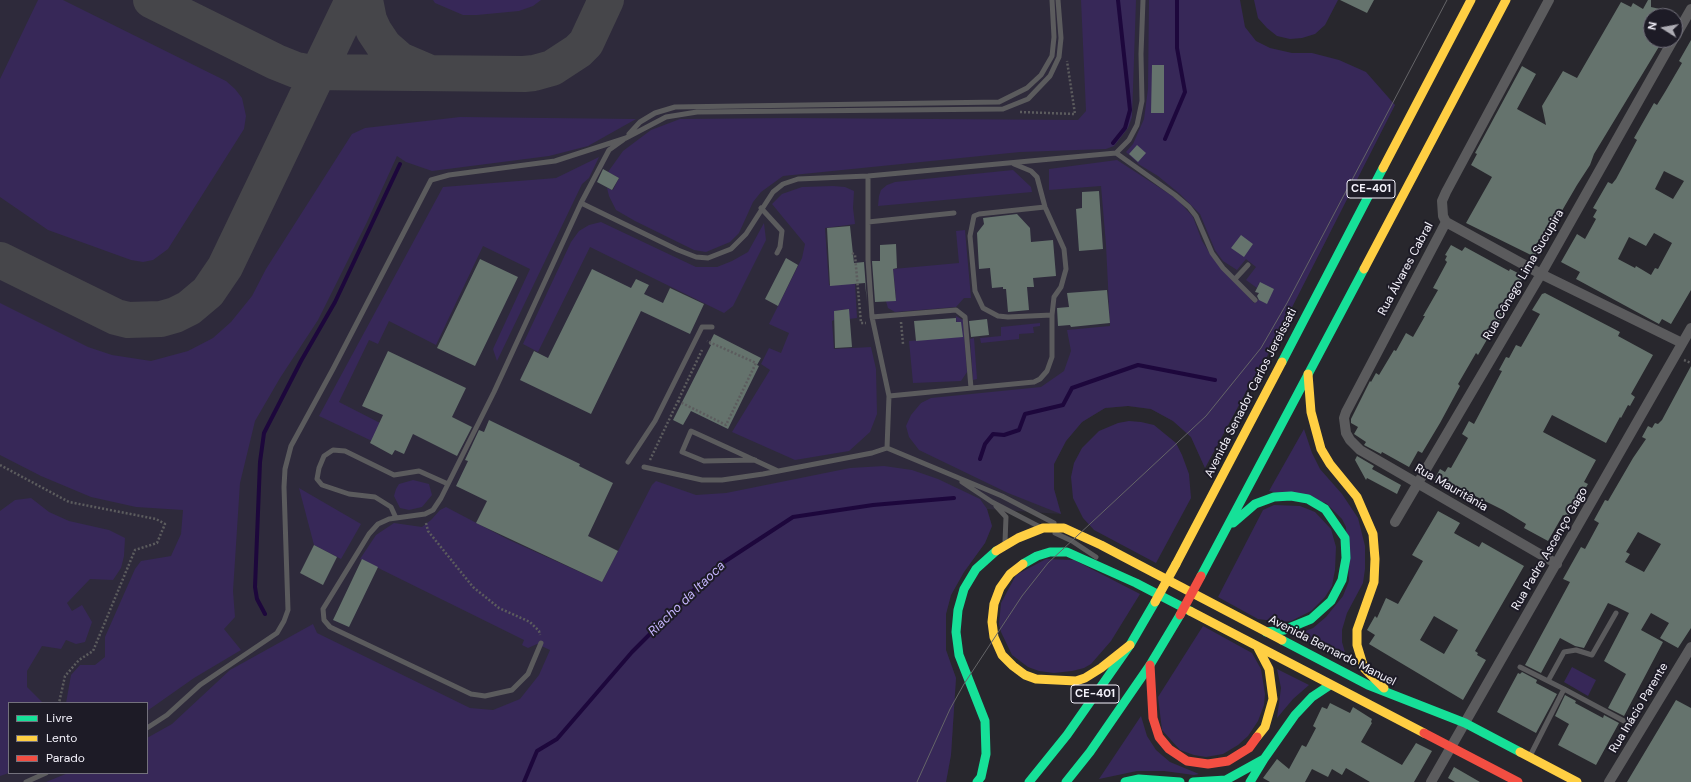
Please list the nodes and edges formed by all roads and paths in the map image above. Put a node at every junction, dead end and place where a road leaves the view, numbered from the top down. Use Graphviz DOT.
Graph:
graph roads {
  1 [pos="1052,0"];
  2 [pos="1058,0"];
  3 [pos="1143,0"];
  4 [pos="1471,0"];
  5 [pos="1506,0"];
  6 [pos="1549,0"];
  7 [pos="1691,9"];
  8 [pos="1683,23"];
  9 [pos="1668,48"];
  10 [pos="1066,55"];
  11 [pos="1014,112"];
  12 [pos="626,138"];
  13 [pos="1116,153"];
  14 [pos="1012,163"];
  15 [pos="868,176"];
  16 [pos="581,203"];
  17 [pos="1045,207"];
  18 [pos="761,208"];
  19 [pos="954,213"];
  20 [pos="868,222"];
  21 [pos="1446,222"];
  22 [pos="777,253"];
  23 [pos="1248,265"];
  24 [pos="1541,274"];
  25 [pos="1235,279"];
  26 [pos="1255,300"];
  27 [pos="1052,315"];
  28 [pos="872,317"];
  29 [pos="712,327"];
  30 [pos="1691,328"];
  31 [pos="1682,343"];
  32 [pos="1308,373"];
  33 [pos="971,388"];
  34 [pos="889,396"];
  35 [pos="678,401"];
  36 [pos="1344,424"];
  37 [pos="887,448"];
  38 [pos="755,460"];
  39 [pos="628,462"];
  40 [pos="0,465"];
  41 [pos="644,467"];
  42 [pos="653,469"];
  43 [pos="779,471"];
  44 [pos="949,474"];
  45 [pos="448,484"];
  46 [pos="1418,484"];
  47 [pos="992,502"];
  48 [pos="425,514"];
  49 [pos="396,518"];
  50 [pos="1395,522"];
  51 [pos="1043,528"];
  52 [pos="1064,528"];
  53 [pos="1227,528"];
  54 [pos="1005,545"];
  55 [pos="1557,564"];
  56 [pos="1136,583"];
  57 [pos="1616,613"];
  58 [pos="1266,632"];
  59 [pos="541,643"];
  60 [pos="1130,645"];
  61 [pos="1691,647"];
  62 [pos="1258,648"];
  63 [pos="1150,665"];
  64 [pos="1520,667"];
  65 [pos="1548,682"];
  66 [pos="1330,685"];
  67 [pos="1564,689"];
  68 [pos="1389,693"];
  69 [pos="59,702"];
  70 [pos="1624,721"];
  71 [pos="1465,723"];
  72 [pos="148,727"];
  73 [pos="1452,747"];
  74 [pos="1530,757"];
  75 [pos="1264,759"];
  76 [pos="44,774"];
  77 [pos="26,782"];
  78 [pos="977,782"];
  79 [pos="1029,782"];
  80 [pos="1066,782"];
  81 [pos="1125,782"];
  82 [pos="1180,782"];
  83 [pos="1193,782"];
  84 [pos="1250,782"];
  85 [pos="1432,782"];
  86 [pos="1518,782"];
  87 [pos="1577,782"];
  88 [pos="1610,782"];
  1 -- 12 [label="lane"];
  2 -- 12 [label="lane"];
  3 -- 13 [label="lane"];
  4 -- 60 [label="main road, Avenida Senador Carlos Jereissati / CE-401, bridge"];
  5 -- 32 [label="main road, CE-401"];
  6 -- 21 [label="street, Rua Álvares Cabral"];
  7 -- 8 [label="street"];
  9 -- 24 [label="street, Rua Cônego Lima Sucupira"];
  10 -- 11 [label="path"];
  12 -- 16 [label="lane"];
  12 -- 72 [label="lane"];
  13 -- 14 [label="lane"];
  13 -- 25 [label="lane"];
  14 -- 15 [label="lane"];
  14 -- 17 [label="lane"];
  15 -- 18 [label="lane"];
  15 -- 20 [label="lane"];
  16 -- 18 [label="lane"];
  16 -- 45 [label="lane"];
  17 -- 27 [label="lane"];
  17 -- 27 [label="lane"];
  18 -- 22 [label="lane"];
  19 -- 20 [label="lane"];
  20 -- 28 [label="lane"];
  21 -- 24 [label="street"];
  21 -- 36 [label="street, Rua Álvares Cabral"];
  23 -- 25 [label="lane"];
  24 -- 31 [label="street"];
  24 -- 46 [label="street, Rua Cônego Lima Sucupira"];
  25 -- 26 [label="lane"];
  27 -- 33 [label="lane"];
  28 -- 33 [label="lane"];
  28 -- 34 [label="lane"];
  29 -- 39 [label="lane"];
  30 -- 31 [label="street, Rua Padre Ascenço Gago"];
  31 -- 55 [label="street, Rua Padre Ascenço Gago"];
  32 -- 53 [label="main road, CE-401"];
  32 -- 68 [label="main road"];
  33 -- 34 [label="lane"];
  34 -- 37 [label="lane"];
  35 -- 35 [label="path"];
  35 -- 42 [label="path"];
  36 -- 46 [label="street, Rua Mauritânia"];
  37 -- 43 [label="lane"];
  37 -- 44 [label="lane"];
  38 -- 38 [label="lane"];
  38 -- 43 [label="lane"];
  40 -- 69 [label="path"];
  41 -- 42 [label="lane"];
  42 -- 43 [label="lane"];
  44 -- 47 [label="lane"];
  44 -- 52 [label="lane"];
  45 -- 48 [label="lane"];
  45 -- 49 [label="lane"];
  46 -- 50 [label="street, Rua Cônego Lima Sucupira"];
  46 -- 55 [label="street, Rua Mauritânia"];
  47 -- 51 [label="lane"];
  47 -- 54 [label="lane"];
  48 -- 49 [label="lane"];
  48 -- 59 [label="path"];
  49 -- 59 [label="lane"];
  51 -- 52 [label="main road"];
  51 -- 54 [label="main road"];
  51 -- 56 [label="lane"];
  52 -- 58 [label="main road, Avenida Bernardo Manuel"];
  53 -- 58 [label="main road"];
  53 -- 63 [label="main road, CE-401, bridge"];
  54 -- 78 [label="main road"];
  55 -- 71 [label="street, Rua Padre Ascenço Gago"];
  56 -- 60 [label="main road"];
  56 -- 62 [label="main road"];
  57 -- 65 [label="lane"];
  58 -- 68 [label="main road, Avenida Bernardo Manuel"];
  60 -- 79 [label="main road, Avenida Senador Carlos Jereissati / CE-401"];
  61 -- 88 [label="street, Rua Inácio Parente"];
  62 -- 63 [label="main road"];
  62 -- 66 [label="main road"];
  63 -- 80 [label="main road, CE-401"];
  64 -- 65 [label="lane"];
  65 -- 67 [label="lane"];
  66 -- 73 [label="main road"];
  66 -- 75 [label="main road"];
  67 -- 70 [label="lane"];
  67 -- 74 [label="lane"];
  68 -- 71 [label="main road, Avenida Bernardo Manuel"];
  71 -- 73 [label="street, Rua Padre Ascenço Gago"];
  71 -- 74 [label="main road, Avenida Bernardo Manuel"];
  73 -- 85 [label="street, Rua Padre Ascenço Gago"];
  73 -- 86 [label="main road"];
  74 -- 87 [label="main road, Avenida Bernardo Manuel"];
  75 -- 83 [label="main road"];
  75 -- 84 [label="main road"];
  76 -- 77 [label="lane"];
  81 -- 82 [label="main road"];
}
